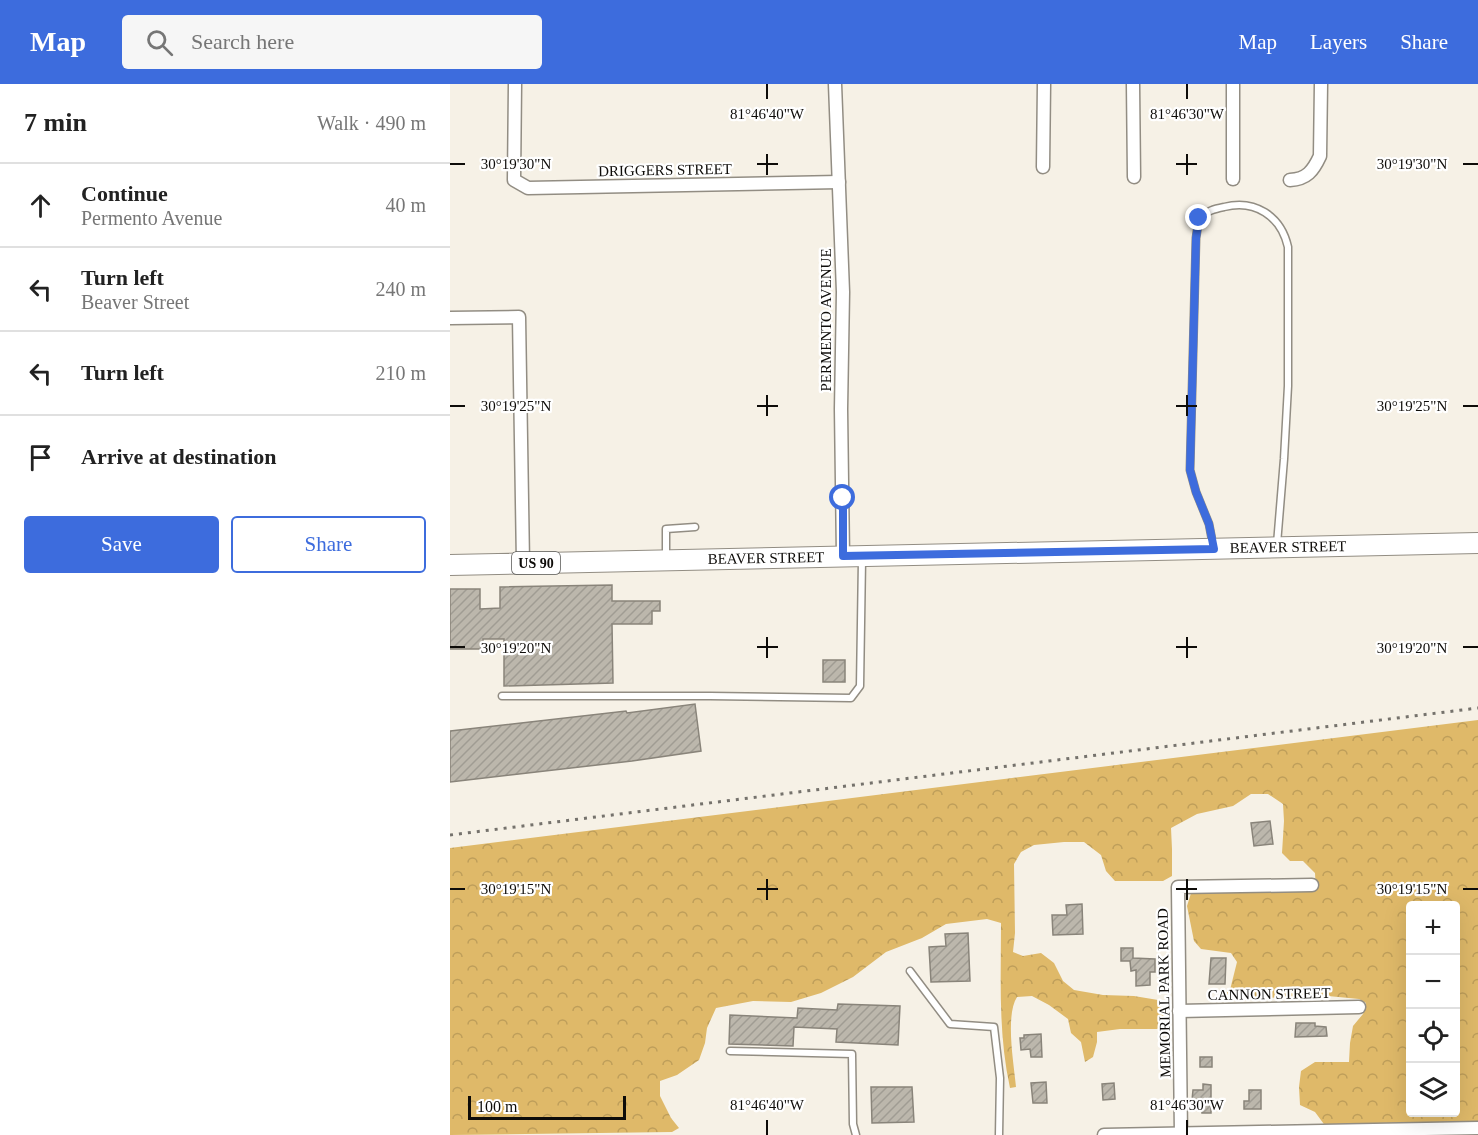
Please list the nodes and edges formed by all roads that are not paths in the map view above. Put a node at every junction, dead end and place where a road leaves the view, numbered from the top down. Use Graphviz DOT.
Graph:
graph roads {
  1 [pos="515,84"];
  2 [pos="835,84"];
  3 [pos="1044,84"];
  4 [pos="1133,84"];
  5 [pos="1233,84"];
  6 [pos="1321,84"];
  7 [pos="1043,167"];
  8 [pos="1134,177"];
  9 [pos="1233,179"];
  10 [pos="1290,180"];
  11 [pos="839,182"];
  12 [pos="450,318"];
  13 [pos="695,527"];
  14 [pos="1478,543"];
  15 [pos="1277,548"];
  16 [pos="1214,549"];
  17 [pos="853,556"];
  18 [pos="666,560"];
  19 [pos="524,563"];
  20 [pos="450,565"];
  21 [pos="502,696"];
  22 [pos="1312,885"];
  23 [pos="910,971"];
  24 [pos="1359,1007"];
  25 [pos="1179,1011"];
  26 [pos="730,1050"];
  27 [pos="1478,1128"];
  28 [pos="1181,1134"];
  29 [pos="856,1135"];
  30 [pos="999,1135"];
  31 [pos="1104,1135"];
  1 -- 11 [label="street, DRIGGERS STREET"];
  2 -- 11 [label="street, PERMENTO AVENUE"];
  3 -- 7 [label="street"];
  4 -- 8 [label="street"];
  5 -- 9 [label="street"];
  6 -- 10 [label="street"];
  11 -- 17 [label="street, PERMENTO AVENUE"];
  12 -- 19 [label="street"];
  13 -- 18 [label="lane"];
  14 -- 15 [label="main road, BEAVER STREET / US 90"];
  15 -- 16 [label="main road, BEAVER STREET / US 90"];
  15 -- 16 [label="lane"];
  16 -- 17 [label="main road, BEAVER STREET / US 90"];
  17 -- 18 [label="main road, BEAVER STREET / US 90"];
  17 -- 21 [label="lane"];
  18 -- 19 [label="main road, BEAVER STREET / US 90"];
  19 -- 20 [label="main road, BEAVER STREET / US 90"];
  22 -- 25 [label="street, MEMORIAL PARK ROAD"];
  23 -- 30 [label="lane"];
  24 -- 25 [label="street, CANNON STREET"];
  25 -- 28 [label="street, MEMORIAL PARK ROAD"];
  26 -- 29 [label="lane"];
  27 -- 28 [label="street"];
  28 -- 31 [label="street"];
}
